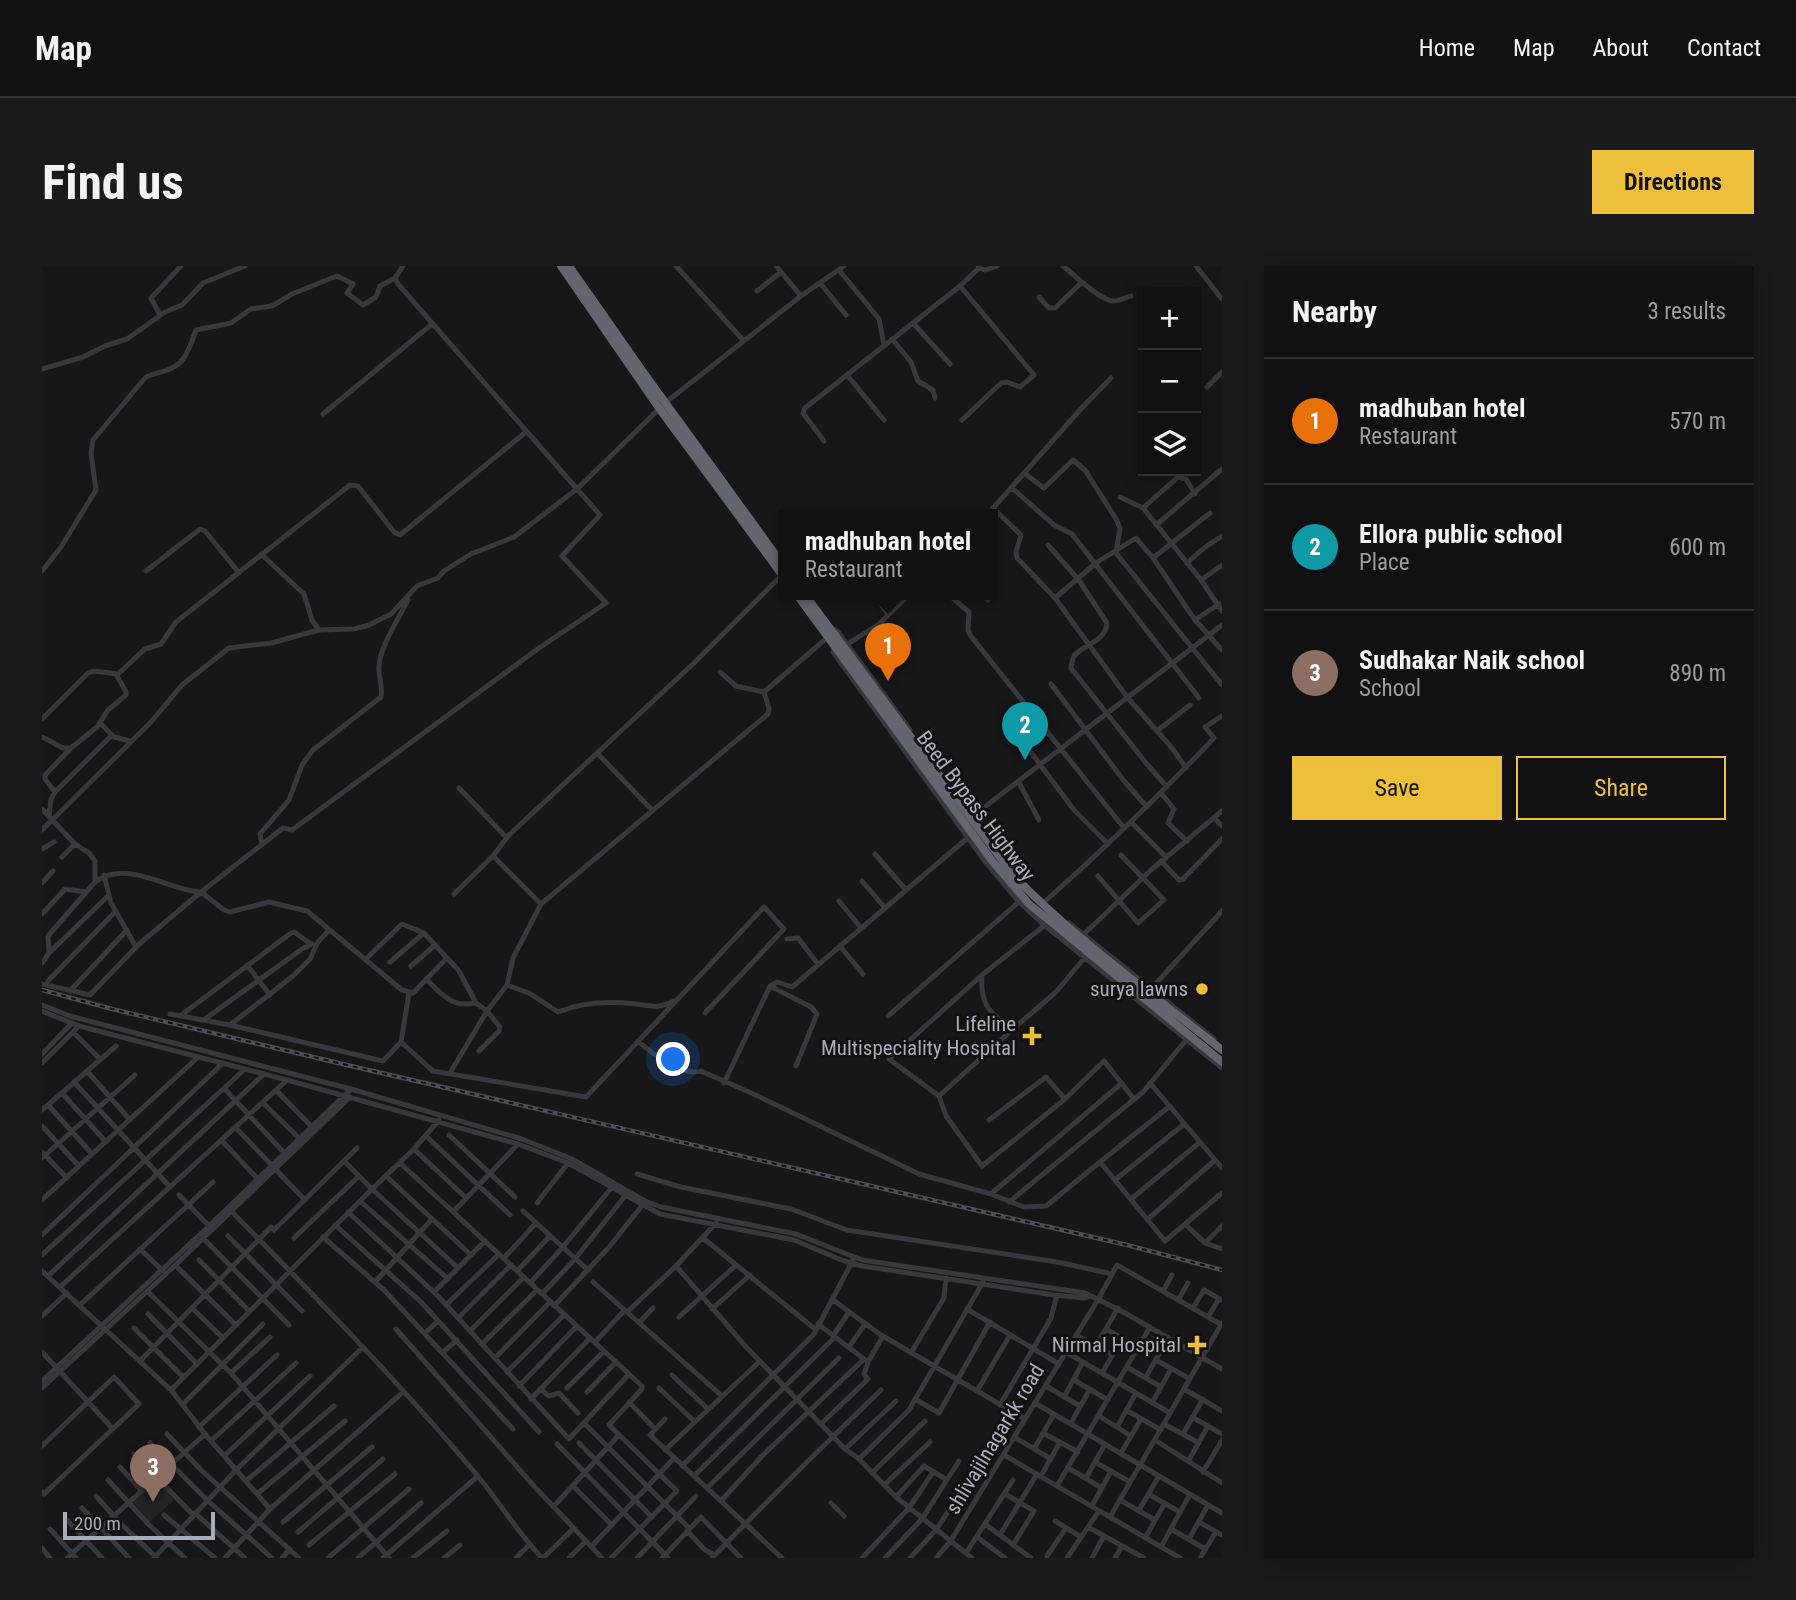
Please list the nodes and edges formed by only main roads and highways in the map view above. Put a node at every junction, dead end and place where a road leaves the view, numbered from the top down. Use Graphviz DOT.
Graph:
graph roads {
  1 [pos="561,266"];
  2 [pos="569,266"];
  3 [pos="662,405"];
  4 [pos="778,558"];
  5 [pos="778,570"];
  6 [pos="801,600"];
  7 [pos="808,600"];
  8 [pos="829,633"];
  9 [pos="969,819"];
  10 [pos="1222,1048"];
  11 [pos="1222,1062"];
  1 -- 3 [label="highway"];
  2 -- 3 [label="highway"];
  3 -- 4 [label="highway"];
  3 -- 5 [label="highway"];
  6 -- 8 [label="highway, Beed Bypass Highway"];
  7 -- 8 [label="highway, Beed Bypass Highway"];
  8 -- 9 [label="highway, Beed Bypass Highway"];
  9 -- 10 [label="highway, Beed Bypass Highway"];
  9 -- 11 [label="highway, Beed Bypass Highway"];
}
